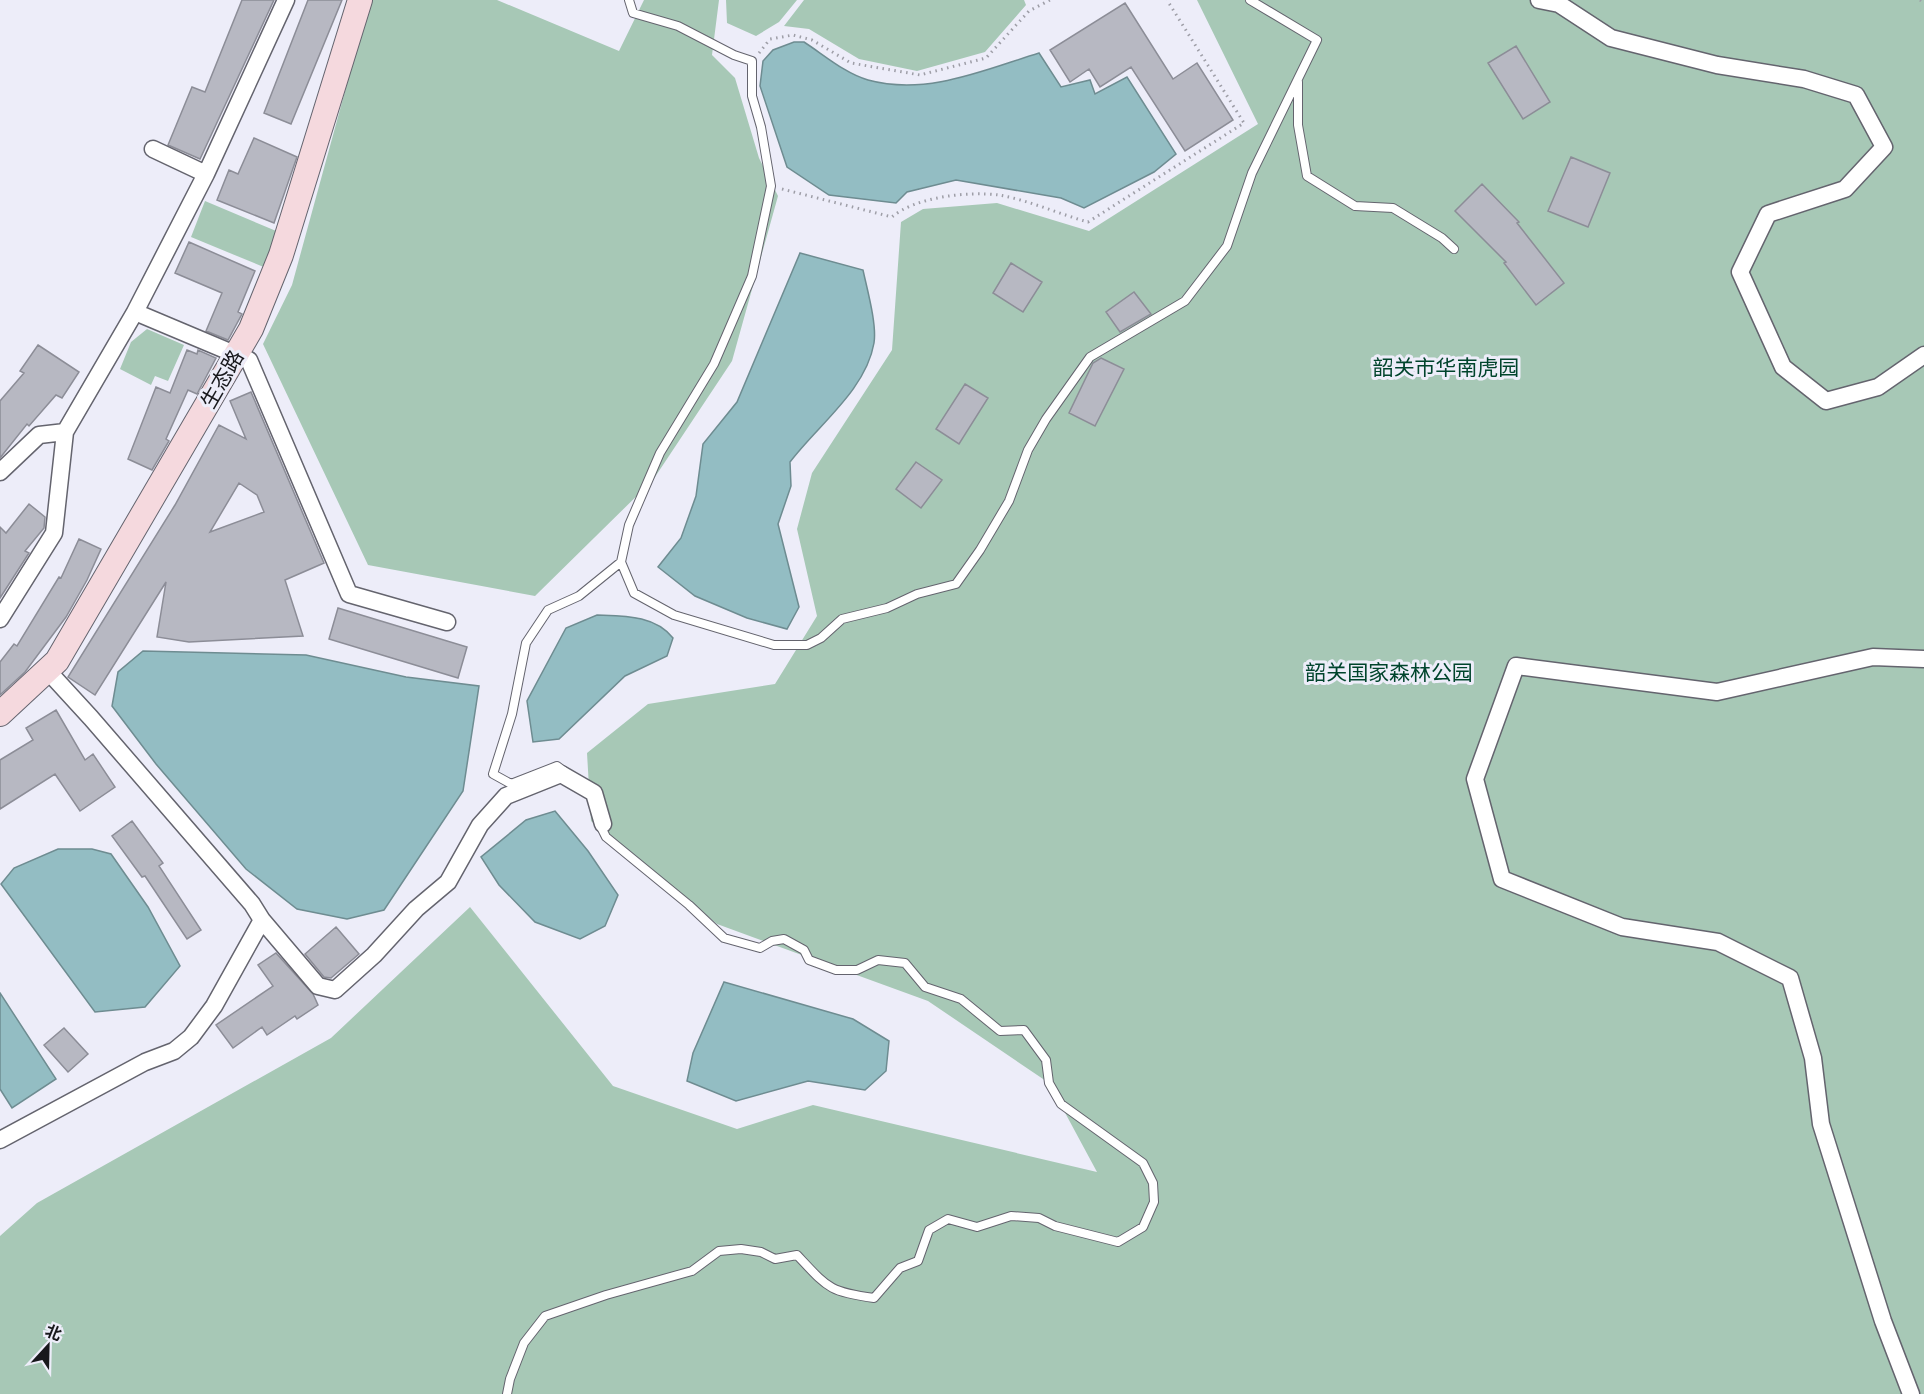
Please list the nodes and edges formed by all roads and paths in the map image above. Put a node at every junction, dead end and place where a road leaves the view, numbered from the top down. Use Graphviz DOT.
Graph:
graph roads {
  1 [pos="286,0"];
  2 [pos="360,0"];
  3 [pos="629,0"];
  4 [pos="1050,0"];
  5 [pos="1167,0"];
  6 [pos="1250,0"];
  7 [pos="1539,0"];
  8 [pos="1920,0"];
  9 [pos="1924,3"];
  10 [pos="752,61"];
  11 [pos="1298,78"];
  12 [pos="153,149"];
  13 [pos="206,174"];
  14 [pos="771,186"];
  15 [pos="1454,249"];
  16 [pos="135,312"];
  17 [pos="237,354"];
  18 [pos="1924,355"];
  19 [pos="65,432"];
  20 [pos="0,472"];
  21 [pos="621,562"];
  22 [pos="0,619"];
  23 [pos="447,622"];
  24 [pos="1924,659"];
  25 [pos="47,670"];
  26 [pos="0,714"];
  27 [pos="578,784"];
  28 [pos="603,824"];
  29 [pos="262,920"];
  30 [pos="0,1140"];
  31 [pos="507,1394"];
  32 [pos="1911,1394"];
  1 -- 13 [label="street"];
  2 -- 17 [label="street, 生态路"];
  3 -- 10 [label="lane"];
  4 -- 10 [label="path"];
  5 -- 14 [label="path"];
  6 -- 11 [label="lane"];
  7 -- 18 [label="street"];
  8 -- 9 [label="path"];
  10 -- 14 [label="lane"];
  11 -- 15 [label="lane"];
  11 -- 21 [label="lane"];
  12 -- 13 [label="street"];
  13 -- 16 [label="street"];
  14 -- 21 [label="lane"];
  16 -- 17 [label="street"];
  16 -- 19 [label="street"];
  17 -- 23 [label="street"];
  17 -- 25 [label="street, 生态路"];
  19 -- 20 [label="street"];
  19 -- 22 [label="street"];
  21 -- 27 [label="lane"];
  24 -- 32 [label="street"];
  25 -- 26 [label="street, 生态路"];
  25 -- 29 [label="street"];
  27 -- 28 [label="street"];
  27 -- 29 [label="street"];
  27 -- 31 [label="lane"];
  29 -- 30 [label="street"];
}
